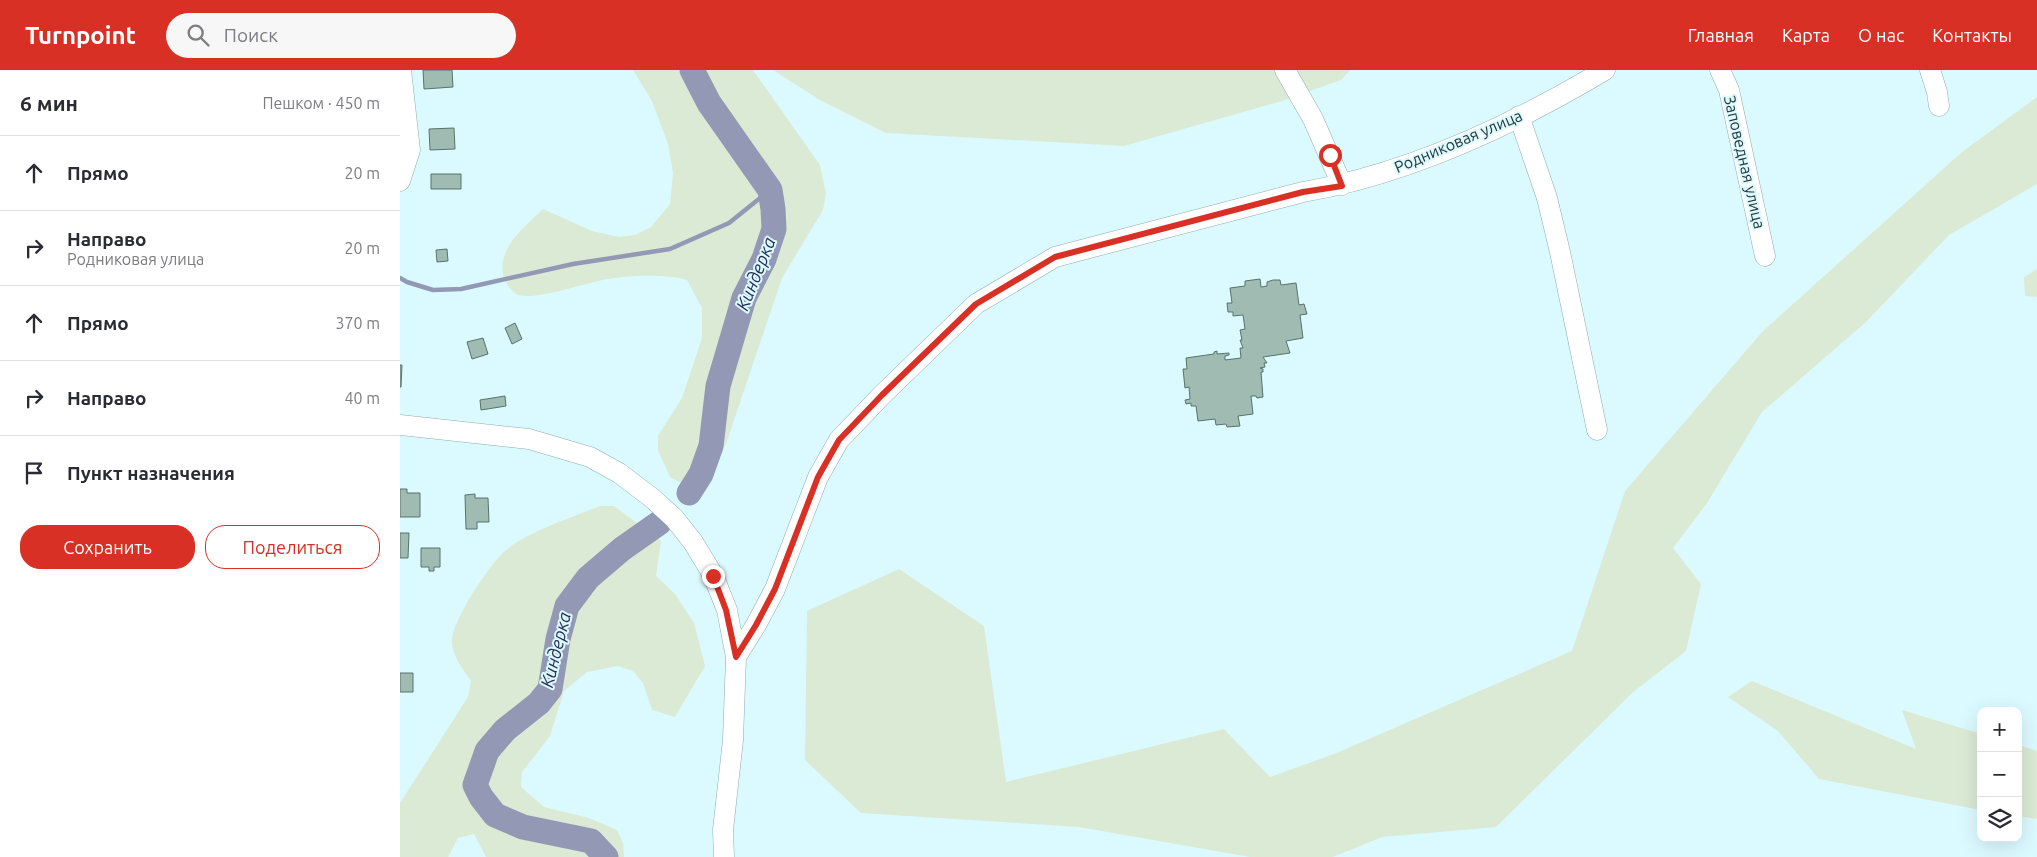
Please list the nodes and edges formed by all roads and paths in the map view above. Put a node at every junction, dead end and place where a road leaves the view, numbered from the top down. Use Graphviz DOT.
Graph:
graph roads {
  1 [pos="401,70"];
  2 [pos="1285,70"];
  3 [pos="1605,70"];
  4 [pos="1720,70"];
  5 [pos="1930,70"];
  6 [pos="1939,106"];
  7 [pos="1519,116"];
  8 [pos="400,181"];
  9 [pos="1342,186"];
  10 [pos="1765,256"];
  11 [pos="400,425"];
  12 [pos="1597,430"];
  13 [pos="736,657"];
  14 [pos="727,856"];
  1 -- 8 [label="street"];
  2 -- 9 [label="street"];
  3 -- 7 [label="street, Родниковая улица"];
  4 -- 10 [label="street, Заповедная улица"];
  5 -- 6 [label="street"];
  7 -- 9 [label="street, Родниковая улица"];
  7 -- 12 [label="street"];
  9 -- 13 [label="street, Родниковая улица"];
  11 -- 13 [label="street"];
  13 -- 14 [label="street"];
}
